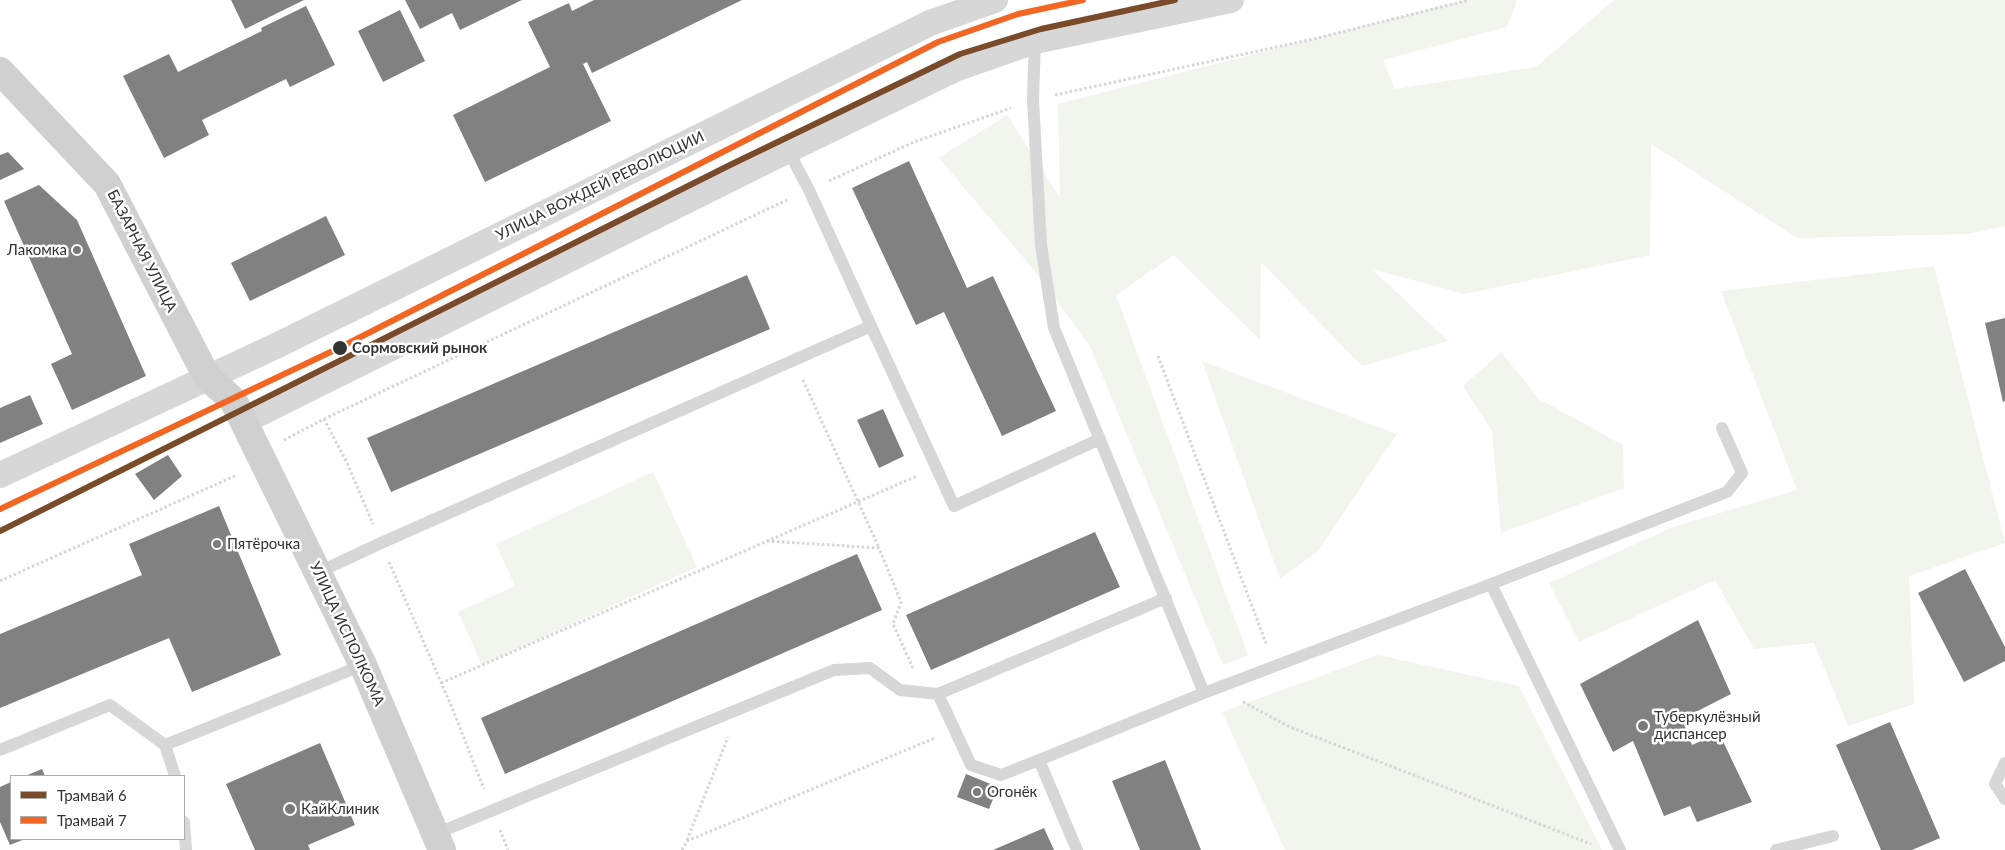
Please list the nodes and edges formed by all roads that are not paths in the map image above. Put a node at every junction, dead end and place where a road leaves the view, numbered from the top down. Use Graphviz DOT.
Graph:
graph roads {
  1 [pos="995,0"];
  2 [pos="1231,0"];
  3 [pos="1035,41"];
  4 [pos="0,71"];
  5 [pos="788,150"];
  6 [pos="871,326"];
  7 [pos="207,377"];
  8 [pos="244,421"];
  9 [pos="1722,428"];
  10 [pos="1100,439"];
  11 [pos="0,474"];
  12 [pos="319,572"];
  13 [pos="1491,584"];
  14 [pos="1166,598"];
  15 [pos="363,665"];
  16 [pos="1204,693"];
  17 [pos="938,694"];
  18 [pos="165,744"];
  19 [pos="0,750"];
  20 [pos="1039,760"];
  21 [pos="2005,763"];
  22 [pos="175,775"];
  23 [pos="2005,799"];
  24 [pos="185,836"];
  25 [pos="1833,836"];
  26 [pos="439,842"];
  27 [pos="186,850"];
  28 [pos="1077,850"];
  29 [pos="1620,850"];
  30 [pos="1776,850"];
  1 -- 7 [label="street, УЛИЦА ВОЖДЕЙ РЕВОЛЮЦИИ"];
  2 -- 3 [label="street"];
  3 -- 5 [label="street"];
  3 -- 10 [label="lane"];
  4 -- 7 [label="street, БАЗАРНАЯ УЛИЦА"];
  5 -- 6 [label="lane"];
  5 -- 8 [label="street"];
  6 -- 10 [label="lane"];
  6 -- 12 [label="lane"];
  7 -- 8 [label="street, УЛИЦА ИСПОЛКОМА"];
  7 -- 11 [label="street, УЛИЦА ВОЖДЕЙ РЕВОЛЮЦИИ"];
  8 -- 12 [label="street, УЛИЦА ИСПОЛКОМА"];
  9 -- 13 [label="lane"];
  10 -- 14 [label="lane"];
  12 -- 15 [label="street, УЛИЦА ИСПОЛКОМА"];
  13 -- 16 [label="lane"];
  13 -- 29 [label="lane"];
  14 -- 16 [label="lane"];
  14 -- 17 [label="lane"];
  15 -- 18 [label="lane"];
  15 -- 26 [label="street, УЛИЦА ИСПОЛКОМА"];
  16 -- 20 [label="lane"];
  17 -- 20 [label="lane"];
  17 -- 26 [label="lane"];
  18 -- 19 [label="lane"];
  18 -- 22 [label="lane"];
  20 -- 28 [label="lane"];
  21 -- 23 [label="lane"];
  24 -- 27 [label="lane"];
  25 -- 30 [label="lane"];
}
